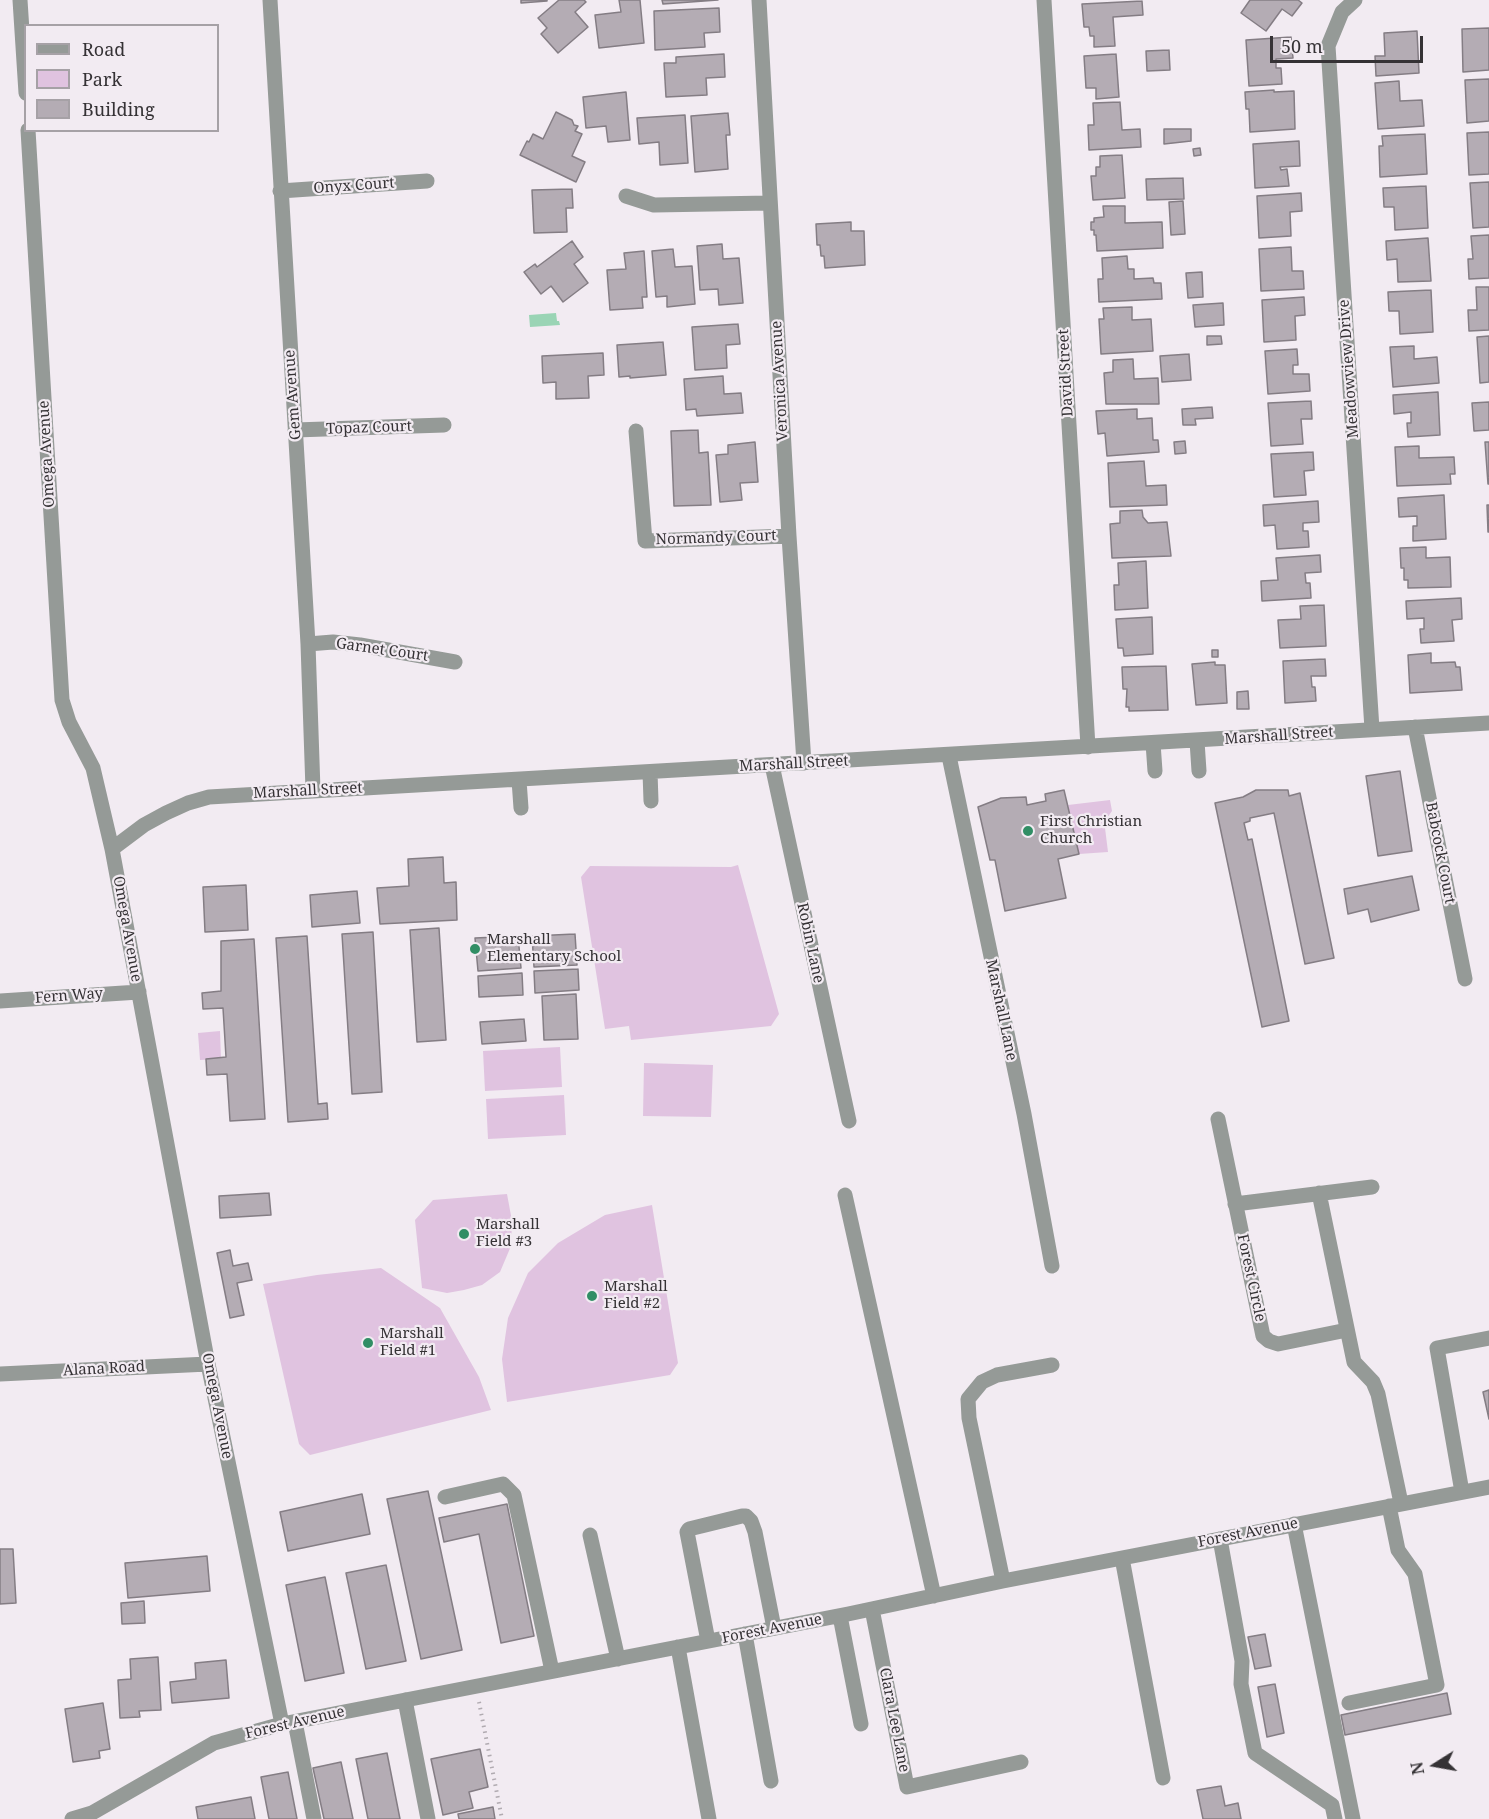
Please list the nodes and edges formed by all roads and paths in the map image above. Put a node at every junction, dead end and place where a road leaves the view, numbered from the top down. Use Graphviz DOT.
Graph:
graph roads {
  1 [pos="20,0"];
  2 [pos="270,0"];
  3 [pos="759,0"];
  4 [pos="1044,0"];
  5 [pos="1355,0"];
  6 [pos="24,62"];
  7 [pos="28,132"];
  8 [pos="427,181"];
  9 [pos="280,191"];
  10 [pos="626,196"];
  11 [pos="770,203"];
  12 [pos="444,425"];
  13 [pos="295,430"];
  14 [pos="636,431"];
  15 [pos="789,536"];
  16 [pos="308,644"];
  17 [pos="455,662"];
  18 [pos="1489,723"];
  19 [pos="1415,728"];
  20 [pos="1372,729"];
  21 [pos="1197,741"];
  22 [pos="1153,743"];
  23 [pos="1088,747"];
  24 [pos="949,756"];
  25 [pos="804,763"];
  26 [pos="772,765"];
  27 [pos="1155,771"];
  28 [pos="1199,771"];
  29 [pos="650,772"];
  30 [pos="519,780"];
  31 [pos="313,790"];
  32 [pos="651,801"];
  33 [pos="520,808"];
  34 [pos="112,849"];
  35 [pos="1465,979"];
  36 [pos="139,992"];
  37 [pos="0,1001"];
  38 [pos="1218,1119"];
  39 [pos="849,1120"];
  40 [pos="1372,1187"];
  41 [pos="1319,1193"];
  42 [pos="845,1195"];
  43 [pos="1235,1204"];
  44 [pos="1052,1266"];
  45 [pos="1347,1330"];
  46 [pos="1489,1338"];
  47 [pos="208,1364"];
  48 [pos="1052,1365"];
  49 [pos="0,1374"];
  50 [pos="1489,1487"];
  51 [pos="1462,1492"];
  52 [pos="445,1497"];
  53 [pos="1395,1504"];
  54 [pos="1294,1524"];
  55 [pos="590,1535"];
  56 [pos="1220,1539"];
  57 [pos="1122,1558"];
  58 [pos="1004,1581"];
  59 [pos="934,1596"];
  60 [pos="872,1609"];
  61 [pos="840,1616"];
  62 [pos="774,1628"];
  63 [pos="745,1634"];
  64 [pos="708,1641"];
  65 [pos="678,1647"];
  66 [pos="618,1659"];
  67 [pos="552,1671"];
  68 [pos="476,1686"];
  69 [pos="405,1700"];
  70 [pos="1349,1703"];
  71 [pos="288,1723"];
  72 [pos="861,1724"];
  73 [pos="1021,1762"];
  74 [pos="1163,1778"];
  75 [pos="771,1781"];
  76 [pos="72,1819"];
  77 [pos="314,1819"];
  78 [pos="428,1819"];
  79 [pos="501,1819"];
  80 [pos="709,1819"];
  81 [pos="1335,1819"];
  82 [pos="1353,1819"];
  1 -- 6 [label="street"];
  2 -- 9 [label="street, Gem Avenue"];
  3 -- 11 [label="street, Veronica Avenue"];
  4 -- 23 [label="street, David Street"];
  5 -- 20 [label="street, Meadowview Drive"];
  7 -- 34 [label="street, Omega Avenue"];
  8 -- 9 [label="street, Onyx Court"];
  9 -- 13 [label="street, Gem Avenue"];
  10 -- 11 [label="street"];
  11 -- 15 [label="street, Veronica Avenue"];
  12 -- 13 [label="street, Topaz Court"];
  13 -- 16 [label="street, Gem Avenue"];
  14 -- 15 [label="street, Normandy Court"];
  15 -- 25 [label="street, Veronica Avenue"];
  16 -- 17 [label="street, Garnet Court"];
  16 -- 31 [label="street, Gem Avenue"];
  18 -- 19 [label="street, Marshall Street"];
  19 -- 20 [label="street, Marshall Street"];
  19 -- 35 [label="street, Babcock Court"];
  20 -- 21 [label="street, Marshall Street"];
  21 -- 22 [label="street, Marshall Street"];
  21 -- 28 [label="street"];
  22 -- 23 [label="street, Marshall Street"];
  22 -- 27 [label="street"];
  23 -- 24 [label="street, Marshall Street"];
  24 -- 25 [label="street, Marshall Street"];
  24 -- 44 [label="street, Marshall Lane"];
  25 -- 26 [label="street, Marshall Street"];
  26 -- 29 [label="street, Marshall Street"];
  26 -- 39 [label="street, Robin Lane"];
  29 -- 30 [label="street, Marshall Street"];
  29 -- 32 [label="street"];
  30 -- 31 [label="street, Marshall Street"];
  30 -- 33 [label="street"];
  31 -- 34 [label="street, Marshall Street"];
  34 -- 36 [label="street, Omega Avenue"];
  36 -- 37 [label="street, Fern Way"];
  36 -- 47 [label="street, Omega Avenue"];
  38 -- 43 [label="street, Forest Circle"];
  40 -- 41 [label="street"];
  41 -- 43 [label="street"];
  41 -- 45 [label="street"];
  42 -- 59 [label="street"];
  43 -- 45 [label="street, Forest Circle"];
  45 -- 53 [label="street"];
  46 -- 51 [label="street"];
  47 -- 49 [label="street, Alana Road"];
  47 -- 71 [label="street, Omega Avenue"];
  48 -- 58 [label="street"];
  50 -- 51 [label="street, Forest Avenue"];
  51 -- 53 [label="street, Forest Avenue"];
  52 -- 67 [label="street"];
  53 -- 54 [label="street, Forest Avenue"];
  53 -- 70 [label="street"];
  54 -- 56 [label="street, Forest Avenue"];
  54 -- 82 [label="street"];
  55 -- 66 [label="street"];
  56 -- 57 [label="street, Forest Avenue"];
  56 -- 81 [label="street"];
  57 -- 58 [label="street, Forest Avenue"];
  57 -- 74 [label="street"];
  58 -- 59 [label="street, Forest Avenue"];
  59 -- 60 [label="street, Forest Avenue"];
  60 -- 61 [label="street, Forest Avenue"];
  60 -- 73 [label="street, Clara Lee Lane"];
  61 -- 62 [label="street, Forest Avenue"];
  61 -- 72 [label="street"];
  62 -- 63 [label="street, Forest Avenue"];
  62 -- 64 [label="street"];
  63 -- 64 [label="street, Forest Avenue"];
  63 -- 75 [label="street"];
  64 -- 65 [label="street, Forest Avenue"];
  65 -- 66 [label="street, Forest Avenue"];
  65 -- 80 [label="street"];
  66 -- 67 [label="street, Forest Avenue"];
  67 -- 68 [label="street, Forest Avenue"];
  68 -- 69 [label="street, Forest Avenue"];
  68 -- 79 [label="path"];
  69 -- 71 [label="street, Forest Avenue"];
  69 -- 78 [label="street"];
  71 -- 76 [label="street, Forest Avenue"];
  71 -- 77 [label="street, Omega Avenue"];
}
